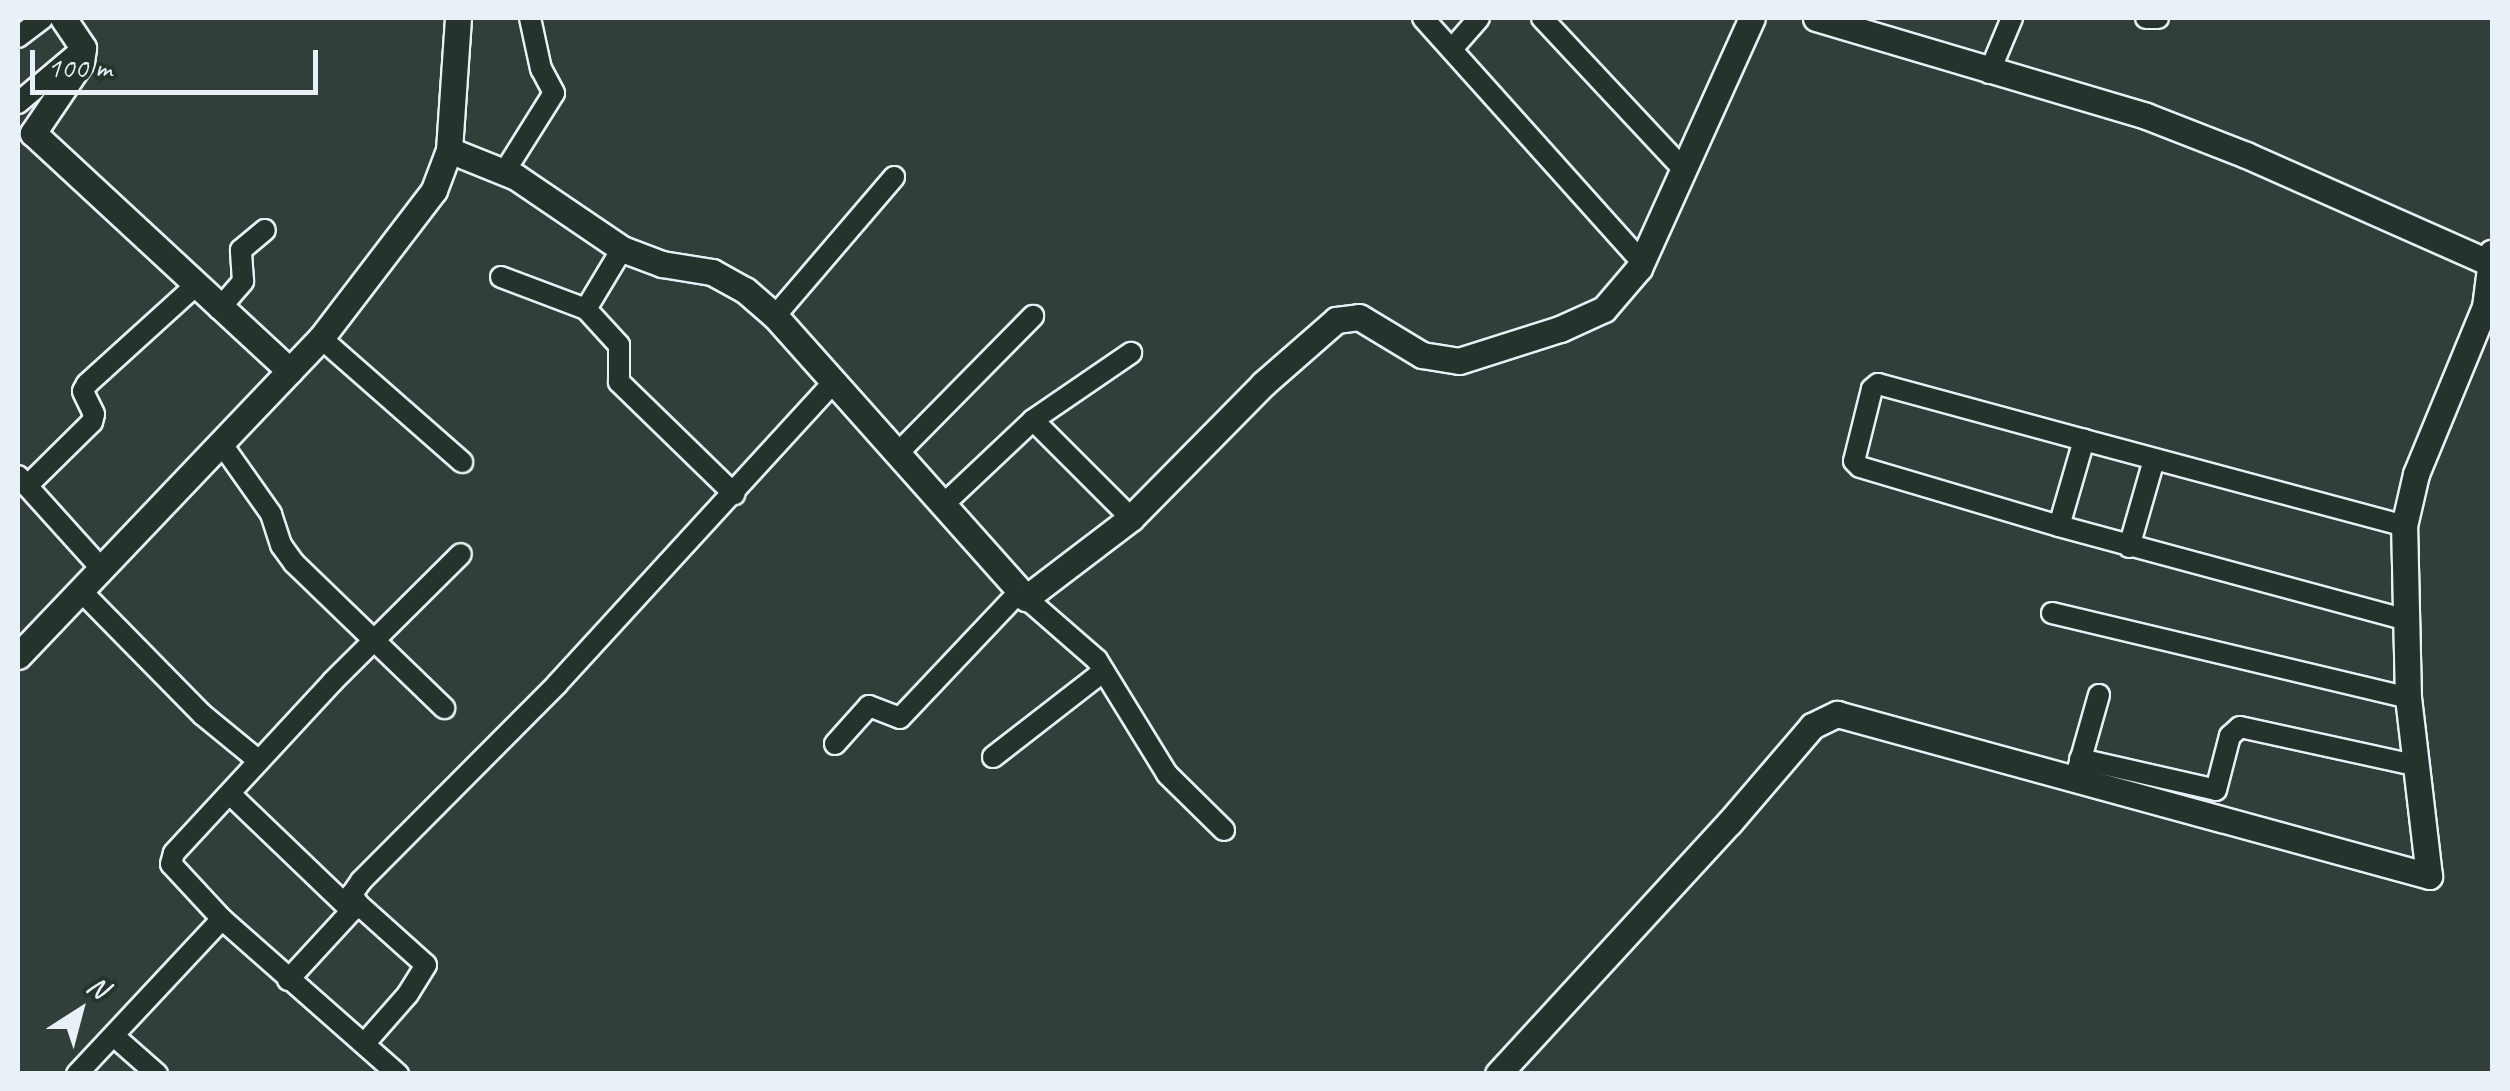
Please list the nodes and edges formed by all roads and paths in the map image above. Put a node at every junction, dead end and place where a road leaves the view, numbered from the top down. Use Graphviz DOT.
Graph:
graph roads {
  1 [pos="43,18"];
  2 [pos="63,18"];
  3 [pos="458,18"];
  4 [pos="530,18"];
  5 [pos="1423,18"];
  6 [pos="1479,18"];
  7 [pos="1542,18"];
  8 [pos="1752,18"];
  9 [pos="1816,18"];
  10 [pos="2012,18"];
  11 [pos="2146,18"];
  12 [pos="2158,18"];
  13 [pos="18,37"];
  14 [pos="82,48"];
  15 [pos="1452,49"];
  16 [pos="1989,73"];
  17 [pos="18,106"];
  18 [pos="38,126"];
  19 [pos="449,150"];
  20 [pos="505,171"];
  21 [pos="1685,171"];
  22 [pos="894,178"];
  23 [pos="265,230"];
  24 [pos="622,249"];
  25 [pos="2490,257"];
  26 [pos="1642,262"];
  27 [pos="501,277"];
  28 [pos="195,286"];
  29 [pos="219,309"];
  30 [pos="586,309"];
  31 [pos="775,316"];
  32 [pos="1033,316"];
  33 [pos="321,338"];
  34 [pos="1131,353"];
  35 [pos="290,372"];
  36 [pos="833,382"];
  37 [pos="1033,420"];
  38 [pos="2084,440"];
  39 [pos="221,443"];
  40 [pos="897,454"];
  41 [pos="2154,460"];
  42 [pos="462,462"];
  43 [pos="22,481"];
  44 [pos="734,494"];
  45 [pos="944,504"];
  46 [pos="1132,518"];
  47 [pos="2059,526"];
  48 [pos="2404,526"];
  49 [pos="2129,548"];
  50 [pos="461,554"];
  51 [pos="100,567"];
  52 [pos="80,590"];
  53 [pos="1023,594"];
  54 [pos="2052,613"];
  55 [pos="2408,620"];
  56 [pos="374,642"];
  57 [pos="18,656"];
  58 [pos="1104,672"];
  59 [pos="2099,695"];
  60 [pos="2408,698"];
  61 [pos="444,708"];
  62 [pos="835,744"];
  63 [pos="993,757"];
  64 [pos="259,761"];
  65 [pos="2414,766"];
  66 [pos="2078,770"];
  67 [pos="230,794"];
  68 [pos="1224,830"];
  69 [pos="355,908"];
  70 [pos="222,920"];
  71 [pos="288,980"];
  72 [pos="115,1037"];
  73 [pos="372,1050"];
  74 [pos="77,1074"];
  75 [pos="156,1074"];
  76 [pos="366,1074"];
  77 [pos="398,1074"];
  78 [pos="1498,1074"];
  1 -- 13 [label="street"];
  2 -- 14 [label="street"];
  3 -- 19 [label="street"];
  4 -- 20 [label="street"];
  5 -- 15 [label="street"];
  6 -- 15 [label="street"];
  7 -- 21 [label="street"];
  8 -- 21 [label="street"];
  9 -- 16 [label="street"];
  10 -- 16 [label="street"];
  11 -- 12 [label="street"];
  14 -- 17 [label="street"];
  14 -- 18 [label="street"];
  15 -- 26 [label="street"];
  16 -- 25 [label="street"];
  17 -- 18 [label="street"];
  18 -- 28 [label="street"];
  19 -- 20 [label="street"];
  19 -- 33 [label="street"];
  20 -- 24 [label="street"];
  21 -- 26 [label="street"];
  22 -- 31 [label="street"];
  23 -- 29 [label="street"];
  24 -- 30 [label="street"];
  24 -- 31 [label="street"];
  25 -- 48 [label="street"];
  26 -- 46 [label="street"];
  27 -- 30 [label="street"];
  28 -- 29 [label="street"];
  28 -- 43 [label="street"];
  29 -- 35 [label="street"];
  30 -- 44 [label="street"];
  31 -- 36 [label="street"];
  32 -- 40 [label="street"];
  33 -- 35 [label="street"];
  33 -- 42 [label="street"];
  34 -- 37 [label="street"];
  35 -- 39 [label="street"];
  36 -- 40 [label="street"];
  36 -- 44 [label="street"];
  37 -- 45 [label="street"];
  37 -- 46 [label="street"];
  38 -- 41 [label="street"];
  38 -- 47 [label="street"];
  38 -- 47 [label="street"];
  39 -- 51 [label="street"];
  39 -- 56 [label="street"];
  40 -- 45 [label="street"];
  41 -- 48 [label="street"];
  41 -- 49 [label="street"];
  43 -- 51 [label="street"];
  44 -- 69 [label="street"];
  45 -- 53 [label="street"];
  46 -- 53 [label="street"];
  47 -- 49 [label="street"];
  48 -- 55 [label="street"];
  49 -- 55 [label="street"];
  50 -- 56 [label="street"];
  51 -- 52 [label="street"];
  52 -- 57 [label="street"];
  52 -- 64 [label="street"];
  53 -- 58 [label="street"];
  53 -- 62 [label="street"];
  54 -- 60 [label="street"];
  55 -- 60 [label="street"];
  56 -- 61 [label="street"];
  56 -- 64 [label="street"];
  58 -- 63 [label="street"];
  58 -- 68 [label="street"];
  59 -- 66 [label="street"];
  60 -- 65 [label="street"];
  64 -- 67 [label="street"];
  65 -- 66 [label="street"];
  65 -- 66 [label="street"];
  66 -- 78 [label="street"];
  67 -- 69 [label="street"];
  67 -- 70 [label="street"];
  69 -- 71 [label="street"];
  69 -- 73 [label="street"];
  70 -- 71 [label="street"];
  70 -- 72 [label="street"];
  71 -- 73 [label="street"];
  72 -- 74 [label="street"];
  72 -- 75 [label="street"];
  73 -- 76 [label="street"];
  73 -- 77 [label="street"];
}
